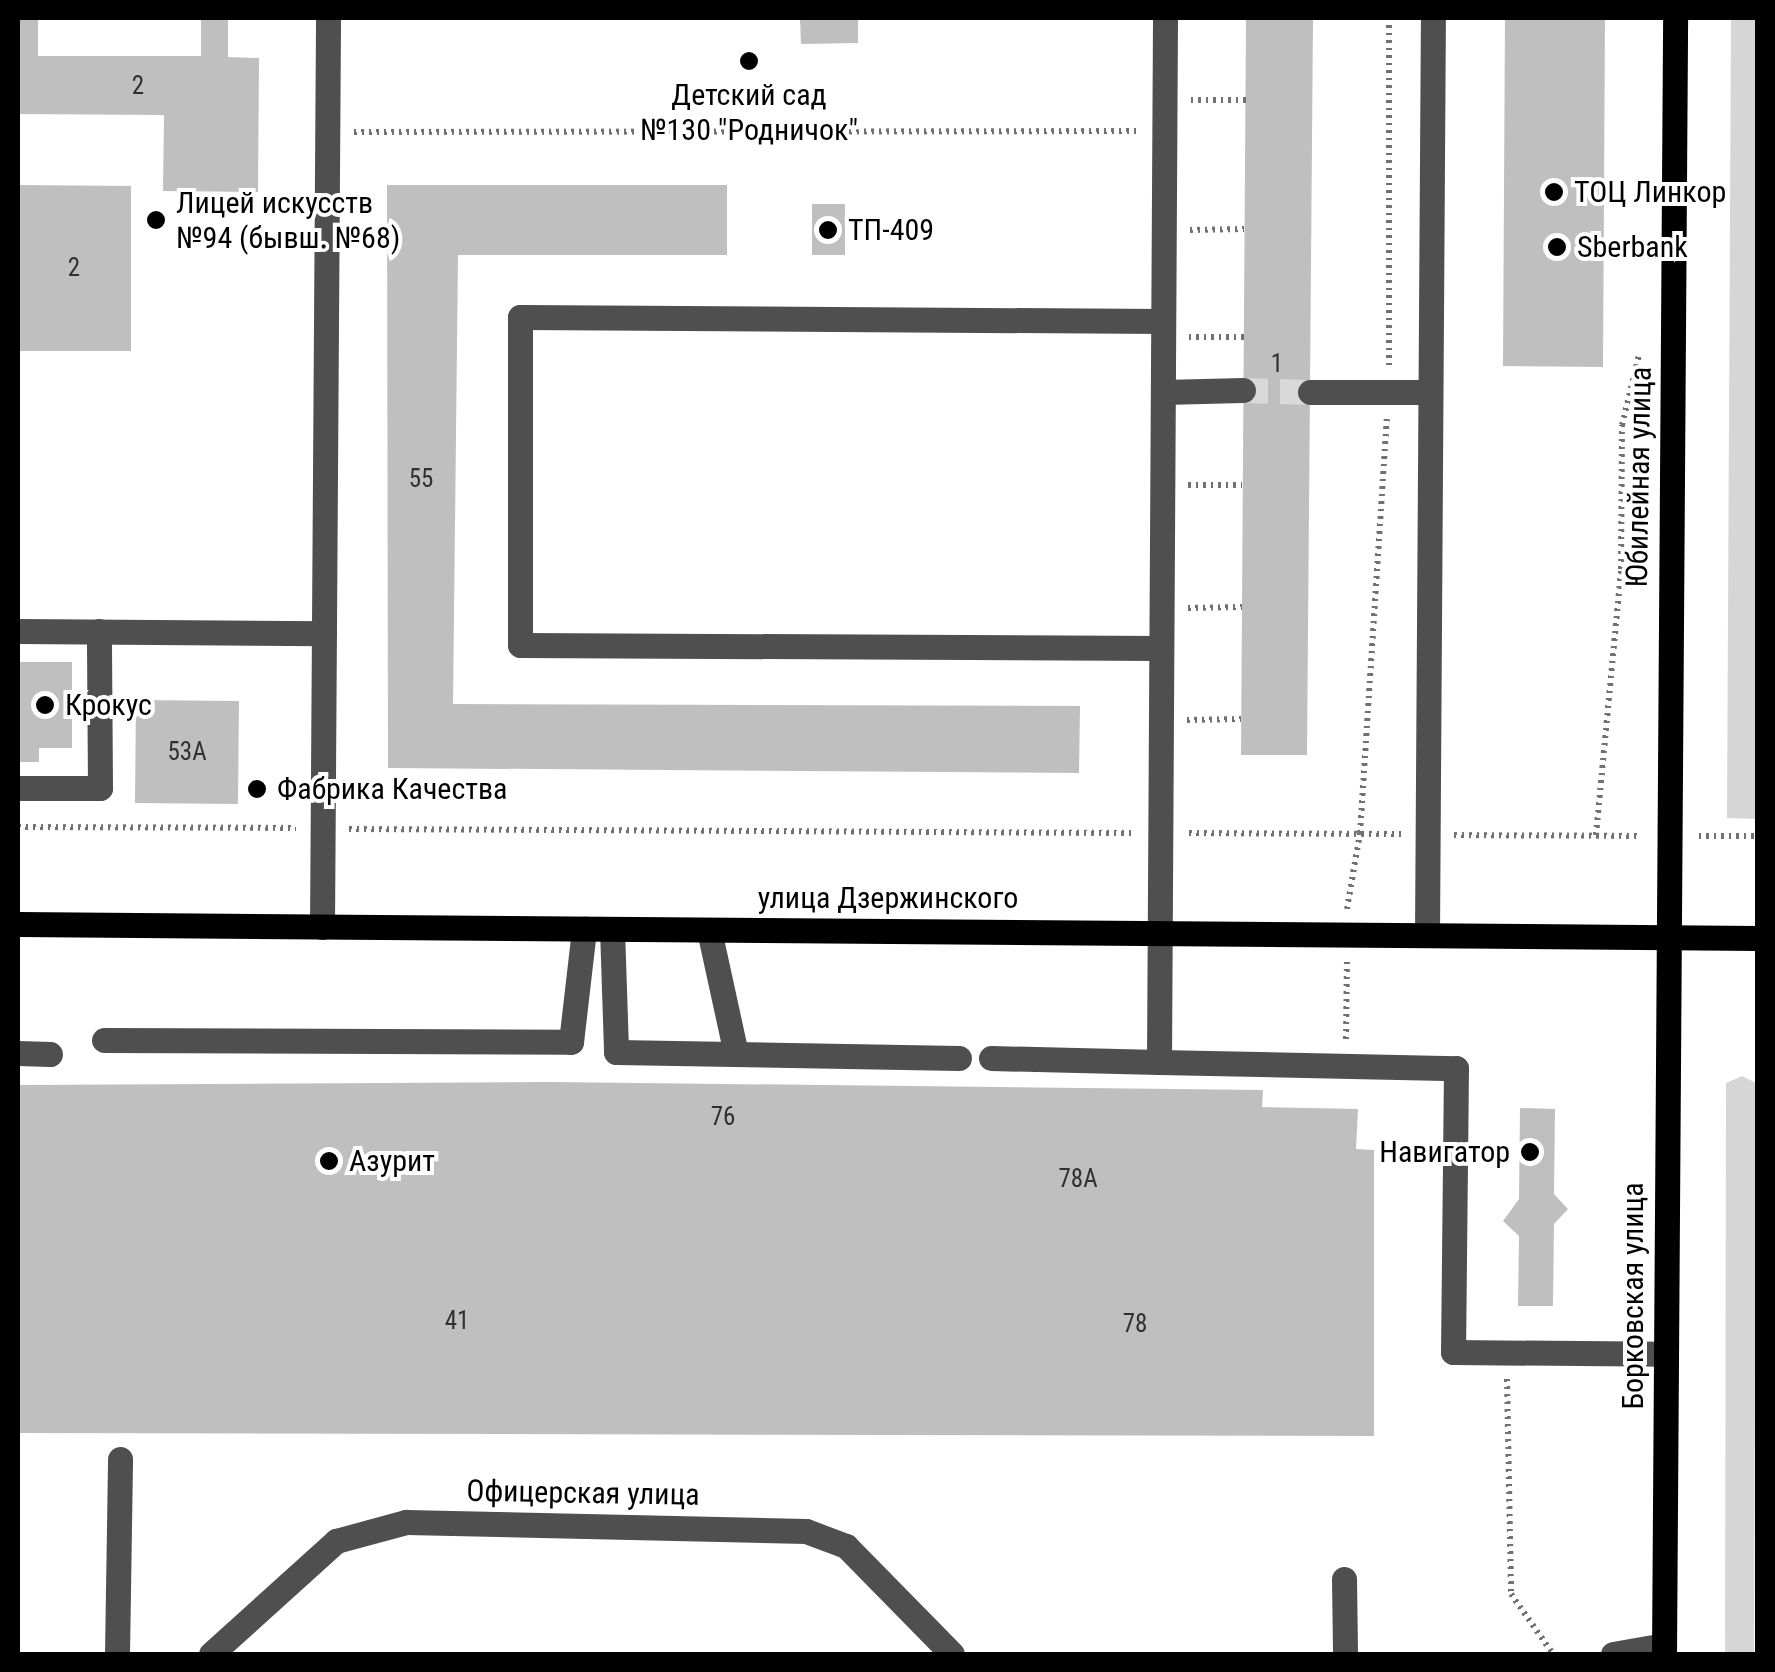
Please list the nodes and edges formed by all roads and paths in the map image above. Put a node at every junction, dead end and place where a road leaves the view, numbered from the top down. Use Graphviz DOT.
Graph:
graph roads {
  1 [pos="328,18"];
  2 [pos="1165,18"];
  3 [pos="1389,18"];
  4 [pos="1432,18"];
  5 [pos="1675,18"];
  6 [pos="1164,100"];
  7 [pos="1246,100"];
  8 [pos="1164,131"];
  9 [pos="328,132"];
  10 [pos="1244,229"];
  11 [pos="1164,230"];
  12 [pos="1163,329"];
  13 [pos="1244,338"];
  14 [pos="1639,355"];
  15 [pos="1243,390"];
  16 [pos="1389,391"];
  17 [pos="1163,392"];
  18 [pos="1310,392"];
  19 [pos="1430,392"];
  20 [pos="1242,485"];
  21 [pos="1162,486"];
  22 [pos="1242,607"];
  23 [pos="1162,608"];
  24 [pos="18,631"];
  25 [pos="99,631"];
  26 [pos="324,633"];
  27 [pos="1161,648"];
  28 [pos="1241,719"];
  29 [pos="1161,720"];
  30 [pos="18,788"];
  31 [pos="18,827"];
  32 [pos="323,828"];
  33 [pos="1160,833"];
  34 [pos="1360,834"];
  35 [pos="1428,834"];
  36 [pos="1596,836"];
  37 [pos="1608,836"];
  38 [pos="18,924"];
  39 [pos="322,927"];
  40 [pos="584,929"];
  41 [pos="612,929"];
  42 [pos="709,930"];
  43 [pos="1160,933"];
  44 [pos="1347,935"];
  45 [pos="1427,935"];
  46 [pos="1667,938"];
  47 [pos="1758,938"];
  48 [pos="104,1040"];
  49 [pos="18,1053"];
  50 [pos="50,1054"];
  51 [pos="736,1054"];
  52 [pos="959,1058"];
  53 [pos="992,1058"];
  54 [pos="1159,1062"];
  55 [pos="1346,1065"];
  56 [pos="1506,1352"];
  57 [pos="1665,1354"];
  58 [pos="120,1459"];
  59 [pos="1344,1580"];
  60 [pos="226,1650"];
  61 [pos="1664,1650"];
  62 [pos="116,1654"];
  63 [pos="952,1654"];
  64 [pos="1346,1654"];
  65 [pos="1553,1654"];
  66 [pos="1613,1654"];
  1 -- 9 [label="street"];
  2 -- 6 [label="street"];
  3 -- 16 [label="path"];
  4 -- 19 [label="street"];
  5 -- 46 [label="main road, Юбилейная улица"];
  6 -- 7 [label="path"];
  6 -- 8 [label="street"];
  8 -- 9 [label="path"];
  8 -- 11 [label="street"];
  9 -- 26 [label="street"];
  10 -- 11 [label="path"];
  11 -- 12 [label="street"];
  12 -- 13 [label="path"];
  12 -- 17 [label="street"];
  12 -- 27 [label="street"];
  14 -- 36 [label="path"];
  15 -- 17 [label="street"];
  16 -- 18 [label="street"];
  16 -- 19 [label="street"];
  16 -- 34 [label="path"];
  17 -- 21 [label="street"];
  19 -- 35 [label="street"];
  20 -- 21 [label="path"];
  21 -- 23 [label="street"];
  22 -- 23 [label="path"];
  23 -- 27 [label="street"];
  24 -- 25 [label="street"];
  25 -- 26 [label="street"];
  25 -- 30 [label="street"];
  26 -- 32 [label="street"];
  27 -- 29 [label="street"];
  28 -- 29 [label="path"];
  29 -- 33 [label="street"];
  31 -- 32 [label="path"];
  32 -- 33 [label="path"];
  32 -- 39 [label="street"];
  33 -- 34 [label="path"];
  33 -- 43 [label="street"];
  34 -- 35 [label="path"];
  34 -- 44 [label="path"];
  35 -- 36 [label="path"];
  35 -- 45 [label="street"];
  36 -- 37 [label="path"];
  38 -- 39 [label="main road, улица Дзержинского"];
  39 -- 40 [label="main road, улица Дзержинского"];
  40 -- 41 [label="main road, улица Дзержинского"];
  40 -- 48 [label="street"];
  41 -- 42 [label="main road, улица Дзержинского"];
  41 -- 51 [label="street"];
  42 -- 43 [label="main road, улица Дзержинского"];
  42 -- 51 [label="street"];
  43 -- 44 [label="main road, улица Дзержинского"];
  43 -- 54 [label="street"];
  44 -- 45 [label="main road, улица Дзержинского"];
  44 -- 55 [label="path"];
  45 -- 46 [label="main road, улица Дзержинского"];
  46 -- 47 [label="main road, улица Дзержинского"];
  46 -- 57 [label="main road, Борковская улица"];
  49 -- 50 [label="street"];
  51 -- 52 [label="street"];
  53 -- 54 [label="street"];
  54 -- 55 [label="street"];
  55 -- 56 [label="street"];
  56 -- 57 [label="street"];
  56 -- 65 [label="path"];
  57 -- 61 [label="main road, Борковская улица"];
  58 -- 62 [label="street"];
  59 -- 64 [label="street"];
  60 -- 63 [label="street, Офицерская улица"];
  61 -- 66 [label="street"];
}
